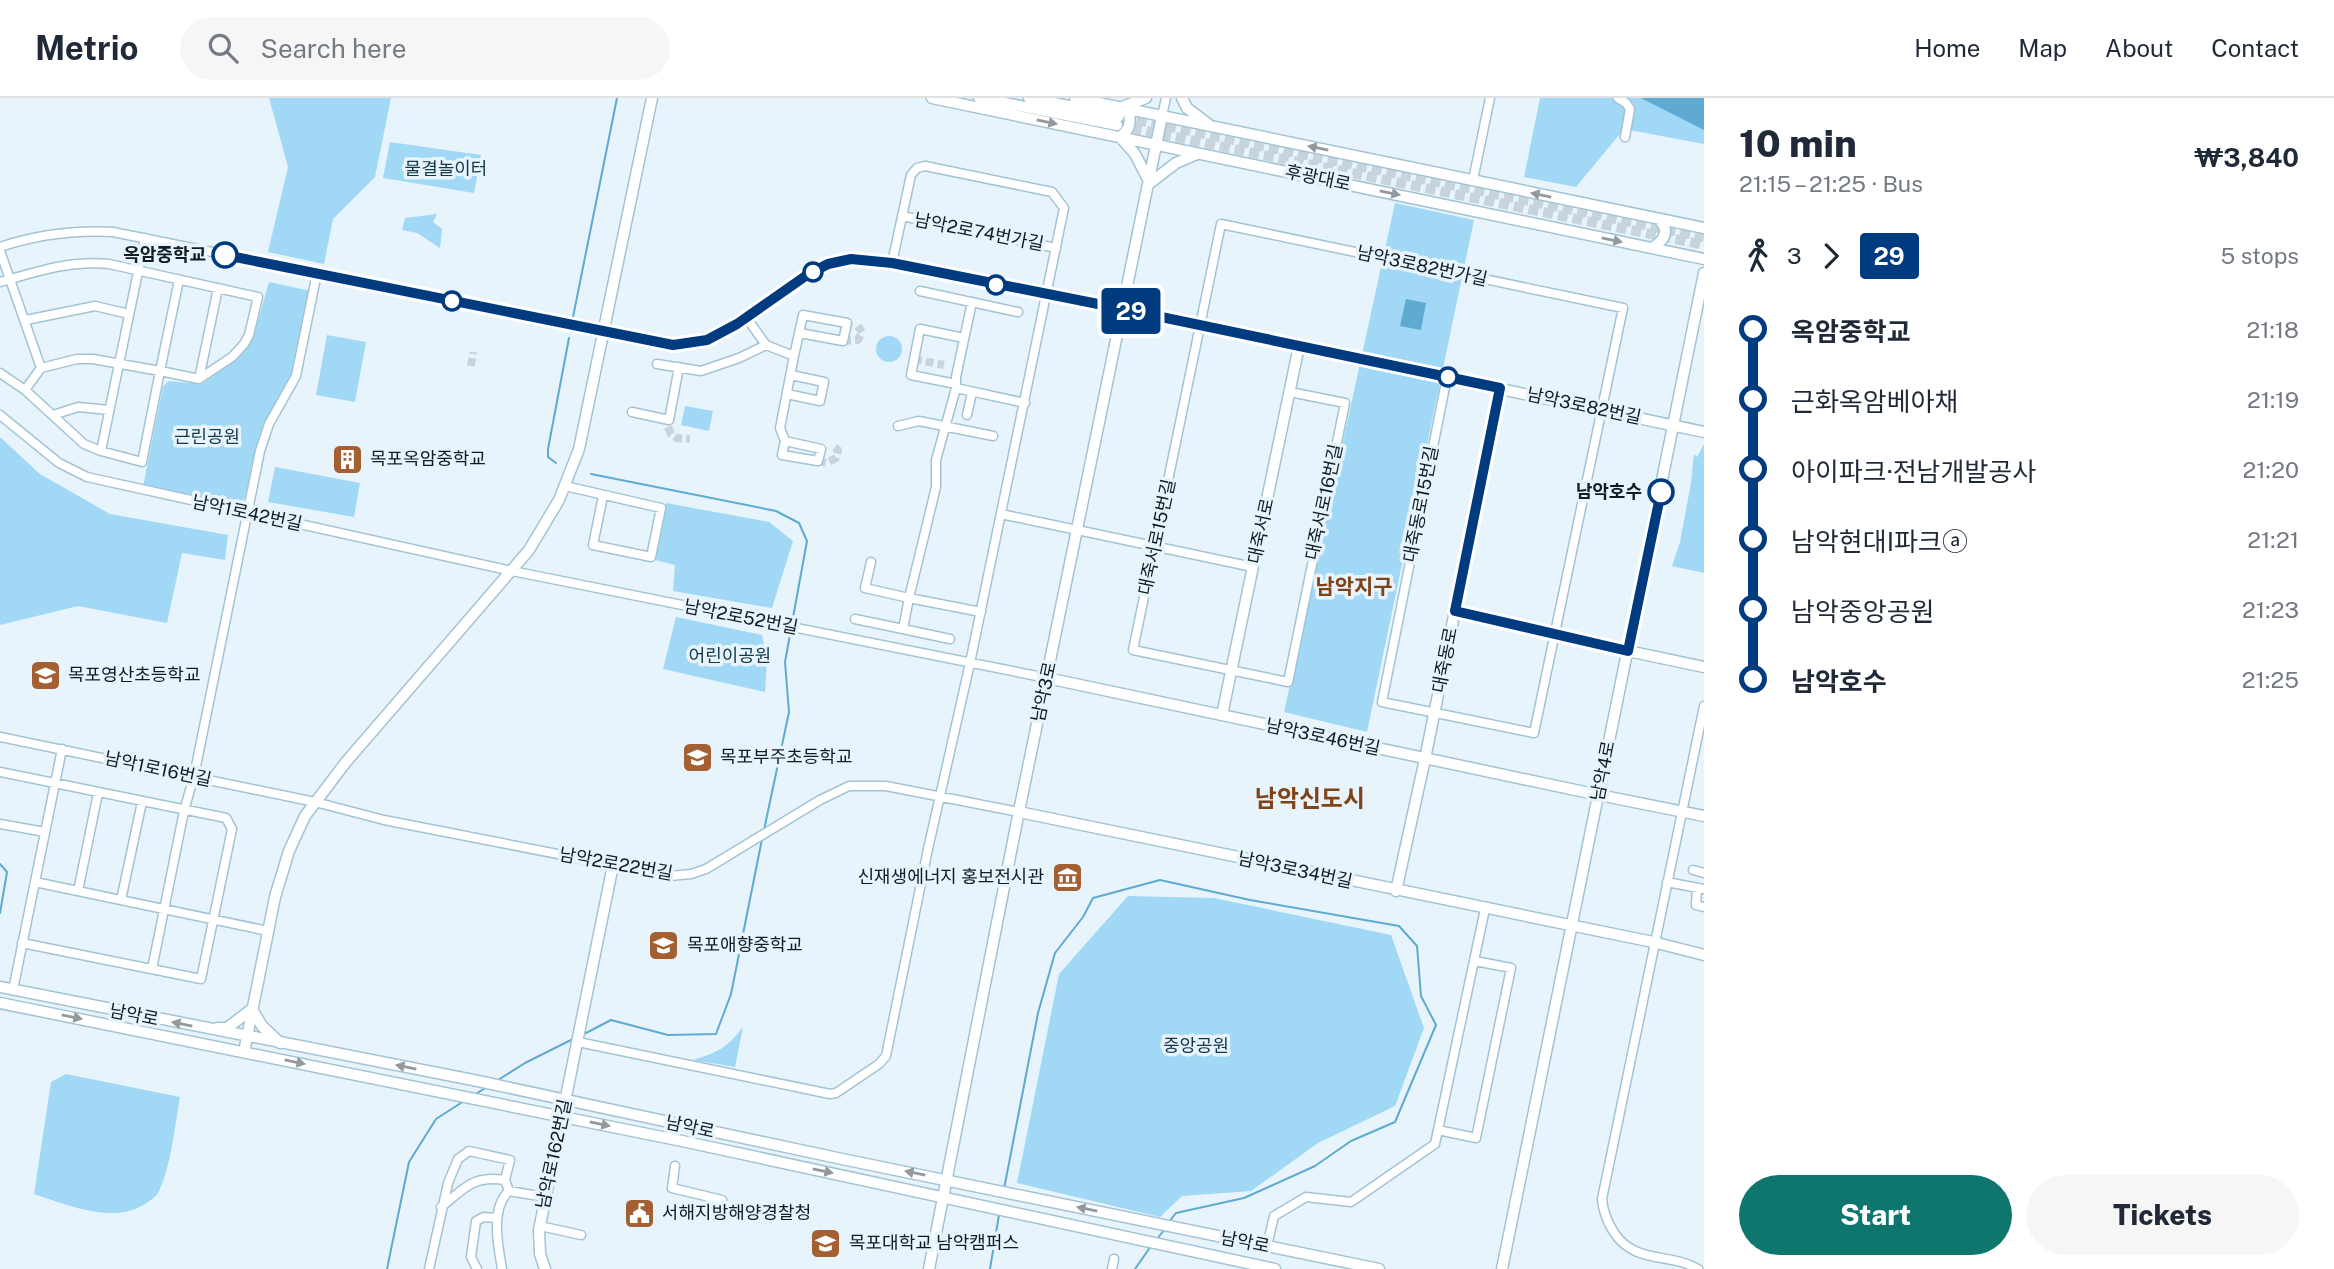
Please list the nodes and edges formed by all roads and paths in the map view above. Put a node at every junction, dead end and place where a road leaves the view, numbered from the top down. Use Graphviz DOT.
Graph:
graph roads {
  1 [pos="652,98"];
  2 [pos="932,98"];
  3 [pos="979,98"];
  4 [pos="1029,98"];
  5 [pos="1075,98"];
  6 [pos="1146,98"];
  7 [pos="1167,98"];
  8 [pos="1182,98"];
  9 [pos="1490,98"];
  10 [pos="1618,98"];
  11 [pos="1119,116"];
  12 [pos="1163,116"];
  13 [pos="1212,126"];
  14 [pos="1120,137"];
  15 [pos="1625,138"];
  16 [pos="1157,145"];
  17 [pos="1198,153"];
  18 [pos="1473,180"];
  19 [pos="1150,183"];
  20 [pos="902,216"];
  21 [pos="1658,219"];
  22 [pos="1704,228"];
  23 [pos="145,238"];
  24 [pos="1056,248"];
  25 [pos="1652,248"];
  26 [pos="0,249"];
  27 [pos="1704,259"];
  28 [pos="892,263"];
  29 [pos="139,270"];
  30 [pos="317,273"];
  31 [pos="1704,274"];
  32 [pos="11,279"];
  33 [pos="180,280"];
  34 [pos="0,282"];
  35 [pos="218,288"];
  36 [pos="920,291"];
  37 [pos="1047,295"];
  38 [pos="972,302"];
  39 [pos="1701,303"];
  40 [pos="1123,309"];
  41 [pos="1018,312"];
  42 [pos="129,314"];
  43 [pos="746,317"];
  44 [pos="26,320"];
  45 [pos="1200,325"];
  46 [pos="602,331"];
  47 [pos="800,333"];
  48 [pos="964,338"];
  49 [pos="766,345"];
  50 [pos="1299,346"];
  51 [pos="794,356"];
  52 [pos="119,363"];
  53 [pos="657,363"];
  54 [pos="679,367"];
  55 [pos="41,368"];
  56 [pos="160,371"];
  57 [pos="0,373"];
  58 [pos="791,374"];
  59 [pos="1447,377"];
  60 [pos="199,379"];
  61 [pos="956,386"];
  62 [pos="1500,388"];
  63 [pos="25,390"];
  64 [pos="972,392"];
  65 [pos="1290,392"];
  66 [pos="787,394"];
  67 [pos="1024,403"];
  68 [pos="109,410"];
  69 [pos="1602,410"];
  70 [pos="632,412"];
  71 [pos="0,415"];
  72 [pos="53,415"];
  73 [pos="967,415"];
  74 [pos="898,426"];
  75 [pos="944,426"];
  76 [pos="1674,426"];
  77 [pos="1704,432"];
  78 [pos="993,436"];
  79 [pos="785,441"];
  80 [pos="101,451"];
  81 [pos="565,486"];
  82 [pos="603,496"];
  83 [pos="247,513"];
  84 [pos="1002,514"];
  85 [pos="1078,530"];
  86 [pos="1155,547"];
  87 [pos="871,562"];
  88 [pos="1253,567"];
  89 [pos="512,571"];
  90 [pos="909,598"];
  91 [pos="1455,611"];
  92 [pos="981,612"];
  93 [pos="855,619"];
  94 [pos="903,629"];
  95 [pos="1555,634"];
  96 [pos="950,639"];
  97 [pos="1628,651"];
  98 [pos="971,663"];
  99 [pos="1704,667"];
  100 [pos="1231,670"];
  101 [pos="1046,678"];
  102 [pos="1704,706"];
  103 [pos="1435,713"];
  104 [pos="1222,715"];
  105 [pos="1701,732"];
  106 [pos="0,737"];
  107 [pos="62,749"];
  108 [pos="1426,759"];
  109 [pos="0,772"];
  110 [pos="194,776"];
  111 [pos="54,784"];
  112 [pos="98,793"];
  113 [pos="940,796"];
  114 [pos="1598,796"];
  115 [pos="142,802"];
  116 [pos="315,802"];
  117 [pos="184,811"];
  118 [pos="1682,811"];
  119 [pos="1019,812"];
  120 [pos="1704,816"];
  121 [pos="0,824"];
  122 [pos="45,832"];
  123 [pos="613,864"];
  124 [pos="1693,870"];
  125 [pos="1704,873"];
  126 [pos="35,882"];
  127 [pos="1667,882"];
  128 [pos="1701,888"];
  129 [pos="78,891"];
  130 [pos="1396,891"];
  131 [pos="121,900"];
  132 [pos="1704,907"];
  133 [pos="163,909"];
  134 [pos="1485,909"];
  135 [pos="213,920"];
  136 [pos="1572,926"];
  137 [pos="268,931"];
  138 [pos="22,943"];
  139 [pos="1653,943"];
  140 [pos="1704,955"];
  141 [pos="1475,961"];
  142 [pos="152,969"];
  143 [pos="6,989"];
  144 [pos="2,1003"];
  145 [pos="252,1009"];
  146 [pos="207,1029"];
  147 [pos="246,1037"];
  148 [pos="579,1041"];
  149 [pos="280,1044"];
  150 [pos="244,1052"];
  151 [pos="565,1100"];
  152 [pos="561,1116"];
  153 [pos="1438,1130"];
  154 [pos="675,1166"];
  155 [pos="505,1180"];
  156 [pos="947,1180"];
  157 [pos="509,1191"];
  158 [pos="545,1197"];
  159 [pos="944,1197"];
  160 [pos="722,1200"];
  161 [pos="441,1207"];
  162 [pos="497,1218"];
  163 [pos="540,1226"];
  164 [pos="581,1235"];
  165 [pos="1267,1246"];
  166 [pos="1114,1259"];
  167 [pos="1263,1268"];
  168 [pos="429,1269"];
  169 [pos="477,1269"];
  170 [pos="502,1269"];
  171 [pos="545,1269"];
  172 [pos="929,1269"];
  173 [pos="1112,1269"];
  174 [pos="1276,1269"];
  175 [pos="1379,1269"];
  176 [pos="1502,1269"];
  177 [pos="1698,1269"];
  1 -- 46 [label="street"];
  2 -- 14 [label="street, 후광대로, one-way"];
  3 -- 11 [label="street, 후광대로"];
  4 -- 11 [label="street, 후광대로"];
  5 -- 11 [label="street, 후광대로"];
  6 -- 11 [label="street"];
  7 -- 12 [label="street"];
  8 -- 13 [label="street"];
  9 -- 18 [label="street"];
  10 -- 15 [label="street"];
  11 -- 12 [label="street, 후광대로"];
  11 -- 14 [label="street"];
  12 -- 13 [label="street, 후광대로"];
  12 -- 16 [label="street, 남악3로"];
  18 -- 13 [label="street, 후광대로, one-way"];
  14 -- 16 [label="street, 후광대로"];
  14 -- 19 [label="street"];
  16 -- 17 [label="street, 후광대로"];
  16 -- 19 [label="street, 남악3로"];
  17 -- 19 [label="street"];
  17 -- 25 [label="street, 후광대로, one-way"];
  21 -- 18 [label="street, 후광대로, one-way"];
  19 -- 40 [label="street, 남악3로"];
  20 -- 24 [label="street, 남악2로74번가길"];
  20 -- 24 [label="street, 남악2로74번가길"];
  20 -- 28 [label="street, 남악2로74번가길"];
  21 -- 22 [label="street, 후광대로"];
  21 -- 25 [label="street"];
  23 -- 26 [label="street"];
  23 -- 29 [label="street"];
  23 -- 30 [label="street"];
  24 -- 37 [label="street, 남악2로74번가길"];
  25 -- 27 [label="street, 후광대로"];
  26 -- 32 [label="street"];
  28 -- 37 [label="street"];
  28 -- 43 [label="street"];
  29 -- 32 [label="street"];
  29 -- 33 [label="street"];
  29 -- 42 [label="street"];
  30 -- 46 [label="street"];
  30 -- 83 [label="street"];
  31 -- 39 [label="street, 남악4로"];
  32 -- 34 [label="street"];
  32 -- 44 [label="street"];
  33 -- 35 [label="street"];
  33 -- 56 [label="street"];
  35 -- 60 [label="street"];
  35 -- 60 [label="street"];
  36 -- 38 [label="street"];
  37 -- 40 [label="street"];
  37 -- 67 [label="street"];
  38 -- 41 [label="street"];
  38 -- 48 [label="street"];
  39 -- 76 [label="street, 남악4로"];
  40 -- 45 [label="street, 남악3로82번길"];
  40 -- 85 [label="street, 남악3로"];
  42 -- 44 [label="street"];
  42 -- 52 [label="street"];
  43 -- 46 [label="street"];
  43 -- 49 [label="street"];
  44 -- 55 [label="street"];
  45 -- 50 [label="street, 남악3로82번길"];
  45 -- 69 [label="street, 남악3로82번가길"];
  45 -- 86 [label="street, 대죽서로15번길"];
  46 -- 81 [label="street"];
  47 -- 47 [label="street"];
  47 -- 51 [label="street"];
  48 -- 61 [label="street"];
  48 -- 61 [label="street"];
  49 -- 51 [label="street"];
  49 -- 54 [label="street"];
  50 -- 59 [label="street, 남악3로82번길"];
  50 -- 65 [label="street, 대죽서로"];
  51 -- 58 [label="street"];
  52 -- 55 [label="street"];
  52 -- 56 [label="street"];
  52 -- 68 [label="street"];
  53 -- 54 [label="street"];
  54 -- 70 [label="street"];
  55 -- 63 [label="street"];
  56 -- 60 [label="street"];
  56 -- 80 [label="street"];
  57 -- 63 [label="street"];
  58 -- 66 [label="street"];
  58 -- 66 [label="street"];
  59 -- 62 [label="street, 남악3로82번길"];
  59 -- 103 [label="street, 대죽동로15번길"];
  61 -- 64 [label="street"];
  61 -- 75 [label="street"];
  62 -- 69 [label="street, 남악3로82번길"];
  62 -- 91 [label="street, 대죽동로"];
  63 -- 72 [label="street"];
  64 -- 67 [label="street"];
  64 -- 73 [label="street"];
  65 -- 88 [label="street, 대죽서로"];
  65 -- 100 [label="street, 대죽서로16번길"];
  66 -- 79 [label="street"];
  67 -- 84 [label="street"];
  68 -- 72 [label="street"];
  68 -- 80 [label="street"];
  69 -- 76 [label="street, 남악3로82번길"];
  69 -- 95 [label="street"];
  71 -- 83 [label="street, 남악1로42번길"];
  72 -- 80 [label="street"];
  74 -- 75 [label="street"];
  75 -- 78 [label="street"];
  75 -- 90 [label="street"];
  76 -- 77 [label="street, 남악3로82번길"];
  76 -- 97 [label="street, 남악4로"];
  79 -- 79 [label="street"];
  81 -- 82 [label="street"];
  81 -- 89 [label="street"];
  82 -- 82 [label="street"];
  83 -- 89 [label="street, 남악1로42번길"];
  83 -- 110 [label="street"];
  84 -- 85 [label="street"];
  84 -- 92 [label="street"];
  85 -- 86 [label="street"];
  85 -- 101 [label="street, 남악3로"];
  86 -- 88 [label="street"];
  86 -- 100 [label="street, 대죽서로15번길"];
  87 -- 90 [label="street"];
  88 -- 100 [label="street, 대죽서로"];
  89 -- 98 [label="street, 남악2로52번길"];
  89 -- 116 [label="street"];
  90 -- 92 [label="street"];
  90 -- 94 [label="street"];
  91 -- 95 [label="street"];
  91 -- 103 [label="street, 대죽동로"];
  92 -- 98 [label="street"];
  93 -- 94 [label="street"];
  94 -- 96 [label="street"];
  95 -- 97 [label="street"];
  95 -- 103 [label="street"];
  97 -- 99 [label="street"];
  97 -- 114 [label="street, 남악4로"];
  98 -- 101 [label="street, 남악2로52번길"];
  98 -- 113 [label="street"];
  100 -- 104 [label="street, 대죽서로"];
  101 -- 104 [label="street, 남악3로46번길"];
  101 -- 119 [label="street, 남악3로"];
  102 -- 105 [label="street"];
  103 -- 108 [label="street, 대죽동로"];
  104 -- 108 [label="street, 남악3로46번길"];
  105 -- 118 [label="street"];
  106 -- 107 [label="street, 남악1로16번길"];
  107 -- 110 [label="street, 남악1로16번길"];
  107 -- 111 [label="street"];
  108 -- 114 [label="street, 남악3로46번길"];
  108 -- 130 [label="street, 대죽동로"];
  109 -- 111 [label="street"];
  110 -- 116 [label="street, 남악1로16번길"];
  110 -- 117 [label="street"];
  111 -- 112 [label="street"];
  111 -- 122 [label="street"];
  112 -- 115 [label="street"];
  112 -- 129 [label="street"];
  113 -- 119 [label="street, 남악2로22번길"];
  113 -- 123 [label="street, 남악2로22번길"];
  113 -- 148 [label="street"];
  114 -- 118 [label="street, 남악3로46번길"];
  114 -- 136 [label="street, 남악4로"];
  115 -- 117 [label="street"];
  115 -- 131 [label="street"];
  116 -- 123 [label="street, 남악2로22번길"];
  116 -- 137 [label="street"];
  117 -- 133 [label="street"];
  117 -- 135 [label="street"];
  118 -- 120 [label="street, 남악3로46번길"];
  118 -- 127 [label="street"];
  119 -- 130 [label="street, 남악3로34번길"];
  119 -- 156 [label="street, 남악3로"];
  121 -- 122 [label="street"];
  122 -- 126 [label="street"];
  123 -- 148 [label="street, 남악로162번길"];
  124 -- 125 [label="street"];
  126 -- 129 [label="street"];
  126 -- 138 [label="street"];
  127 -- 128 [label="street"];
  127 -- 139 [label="street"];
  128 -- 132 [label="street"];
  129 -- 131 [label="street"];
  130 -- 134 [label="street, 남악3로34번길"];
  131 -- 133 [label="street"];
  133 -- 135 [label="street"];
  133 -- 142 [label="street"];
  134 -- 136 [label="street, 남악3로34번길"];
  134 -- 141 [label="street"];
  135 -- 137 [label="street"];
  135 -- 142 [label="street"];
  136 -- 139 [label="street, 남악3로34번길"];
  136 -- 176 [label="street, 남악4로"];
  137 -- 145 [label="street"];
  138 -- 142 [label="street"];
  138 -- 143 [label="street"];
  139 -- 140 [label="street, 남악3로34번길"];
  139 -- 177 [label="street"];
  141 -- 153 [label="street"];
  141 -- 153 [label="street"];
  146 -- 143 [label="street, 남악로, one-way"];
  144 -- 150 [label="street, 남악로, one-way"];
  145 -- 146 [label="street"];
  145 -- 147 [label="street"];
  145 -- 149 [label="street"];
  146 -- 147 [label="street, 남악로"];
  147 -- 149 [label="street, 남악로"];
  147 -- 150 [label="street"];
  148 -- 151 [label="street, 남악로162번길"];
  151 -- 149 [label="street, 남악로, one-way"];
  150 -- 152 [label="street, 남악로, one-way"];
  151 -- 152 [label="street, 남악로162번길"];
  156 -- 151 [label="street, 남악로, one-way"];
  152 -- 158 [label="street, 남악로162번길"];
  152 -- 159 [label="street, 남악로, one-way"];
  153 -- 165 [label="street"];
  154 -- 160 [label="street"];
  155 -- 157 [label="street"];
  155 -- 161 [label="street"];
  155 -- 161 [label="street"];
  156 -- 159 [label="street, 남악3로"];
  165 -- 156 [label="street, 남악로, one-way"];
  157 -- 158 [label="street"];
  157 -- 162 [label="street"];
  158 -- 163 [label="street, 남악로162번길"];
  159 -- 167 [label="street, 남악로"];
  159 -- 172 [label="street, 남악3로"];
  161 -- 168 [label="street"];
  162 -- 169 [label="street"];
  162 -- 170 [label="street"];
  163 -- 164 [label="street"];
  163 -- 171 [label="street, 남악로162번길"];
  165 -- 175 [label="street, 남악로"];
  166 -- 173 [label="street"];
  167 -- 174 [label="street, 남악로"];
}
